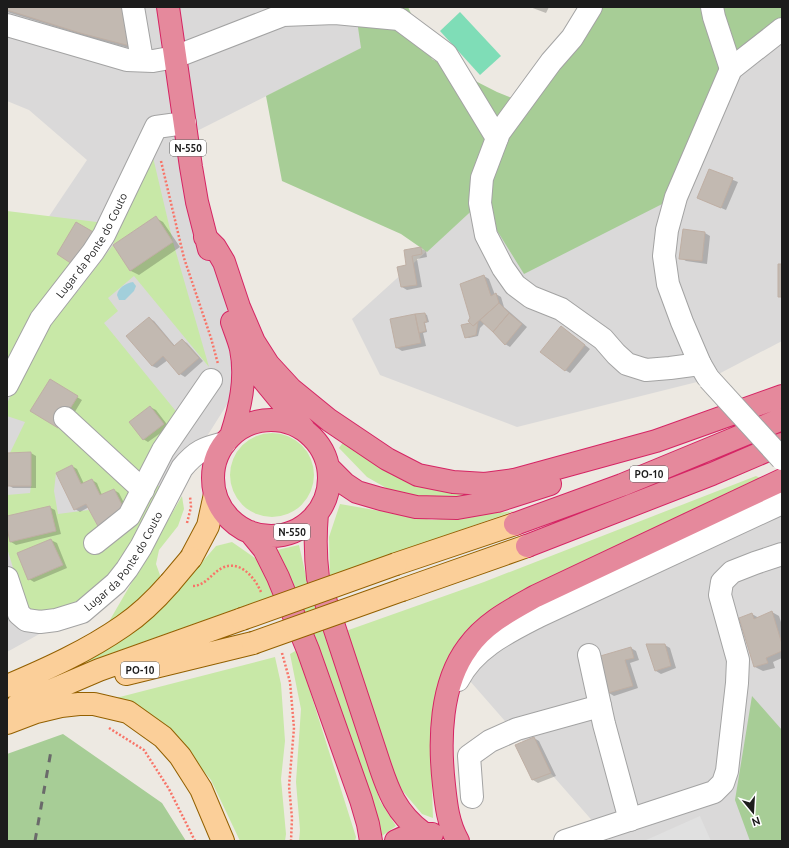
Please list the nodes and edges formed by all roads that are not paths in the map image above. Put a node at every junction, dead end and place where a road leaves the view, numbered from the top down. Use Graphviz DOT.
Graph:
graph roads {
  1 [pos="133,7"];
  2 [pos="168,7"];
  3 [pos="591,7"];
  4 [pos="712,7"];
  5 [pos="7,25"];
  6 [pos="782,29"];
  7 [pos="175,57"];
  8 [pos="142,60"];
  9 [pos="731,70"];
  10 [pos="185,123"];
  11 [pos="497,138"];
  12 [pos="205,236"];
  13 [pos="241,350"];
  14 [pos="704,371"];
  15 [pos="210,380"];
  16 [pos="7,385"];
  17 [pos="782,396"];
  18 [pos="65,418"];
  19 [pos="782,419"];
  20 [pos="306,431"];
  21 [pos="228,439"];
  22 [pos="782,444"];
  23 [pos="629,450"];
  24 [pos="782,459"];
  25 [pos="328,467"];
  26 [pos="153,469"];
  27 [pos="176,480"];
  28 [pos="782,480"];
  29 [pos="143,490"];
  30 [pos="215,494"];
  31 [pos="782,503"];
  32 [pos="317,513"];
  33 [pos="515,524"];
  34 [pos="250,532"];
  35 [pos="95,543"];
  36 [pos="527,546"];
  37 [pos="782,554"];
  38 [pos="7,578"];
  39 [pos="589,655"];
  40 [pos="7,686"];
  41 [pos="28,701"];
  42 [pos="446,703"];
  43 [pos="600,706"];
  44 [pos="7,709"];
  45 [pos="7,723"];
  46 [pos="472,797"];
  47 [pos="630,820"];
  48 [pos="423,833"];
  49 [pos="598,836"];
  50 [pos="223,841"];
  51 [pos="371,841"];
  52 [pos="396,841"];
  53 [pos="454,841"];
  54 [pos="458,841"];
  55 [pos="565,841"];
  1 -- 8 [label="street"];
  2 -- 7 [label="highway, N-550"];
  3 -- 11 [label="street"];
  4 -- 9 [label="street"];
  5 -- 8 [label="street"];
  6 -- 9 [label="street"];
  7 -- 8 [label="street"];
  7 -- 10 [label="highway, N-550"];
  7 -- 11 [label="street"];
  9 -- 14 [label="street"];
  10 -- 12 [label="highway, N-550"];
  10 -- 16 [label="street, Lugar da Ponte do Couto"];
  11 -- 14 [label="street"];
  12 -- 13 [label="highway, N-550"];
  12 -- 23 [label="highway"];
  13 -- 20 [label="highway, N-550"];
  13 -- 21 [label="highway, N-550"];
  14 -- 24 [label="street, bridge"];
  15 -- 26 [label="street, Lugar da Ponte do Couto"];
  17 -- 23 [label="highway"];
  18 -- 29 [label="street"];
  19 -- 33 [label="highway, PO-10"];
  20 -- 21 [label="highway, N-550"];
  20 -- 25 [label="highway, N-550"];
  21 -- 27 [label="street, Lugar da Ponte do Couto"];
  21 -- 30 [label="highway, N-550"];
  22 -- 36 [label="highway, PO-10"];
  23 -- 25 [label="highway"];
  25 -- 32 [label="highway, N-550"];
  26 -- 27 [label="street"];
  26 -- 29 [label="street, Lugar da Ponte do Couto"];
  27 -- 38 [label="street, Lugar da Ponte do Couto"];
  28 -- 42 [label="highway"];
  29 -- 35 [label="street, Lugar da Ponte do Couto"];
  30 -- 34 [label="highway, N-550"];
  30 -- 40 [label="main road, bridge"];
  31 -- 42 [label="street"];
  32 -- 34 [label="highway, N-550"];
  32 -- 48 [label="highway, N-550"];
  33 -- 41 [label="main road, PO-10, bridge"];
  34 -- 51 [label="highway, N-550"];
  36 -- 41 [label="main road, PO-10, bridge"];
  37 -- 47 [label="street"];
  39 -- 43 [label="street"];
  41 -- 44 [label="main road"];
  42 -- 54 [label="highway"];
  43 -- 46 [label="street"];
  43 -- 47 [label="street"];
  45 -- 50 [label="main road"];
  47 -- 49 [label="street"];
  48 -- 52 [label="highway"];
  48 -- 53 [label="highway"];
  49 -- 55 [label="street"];
}
